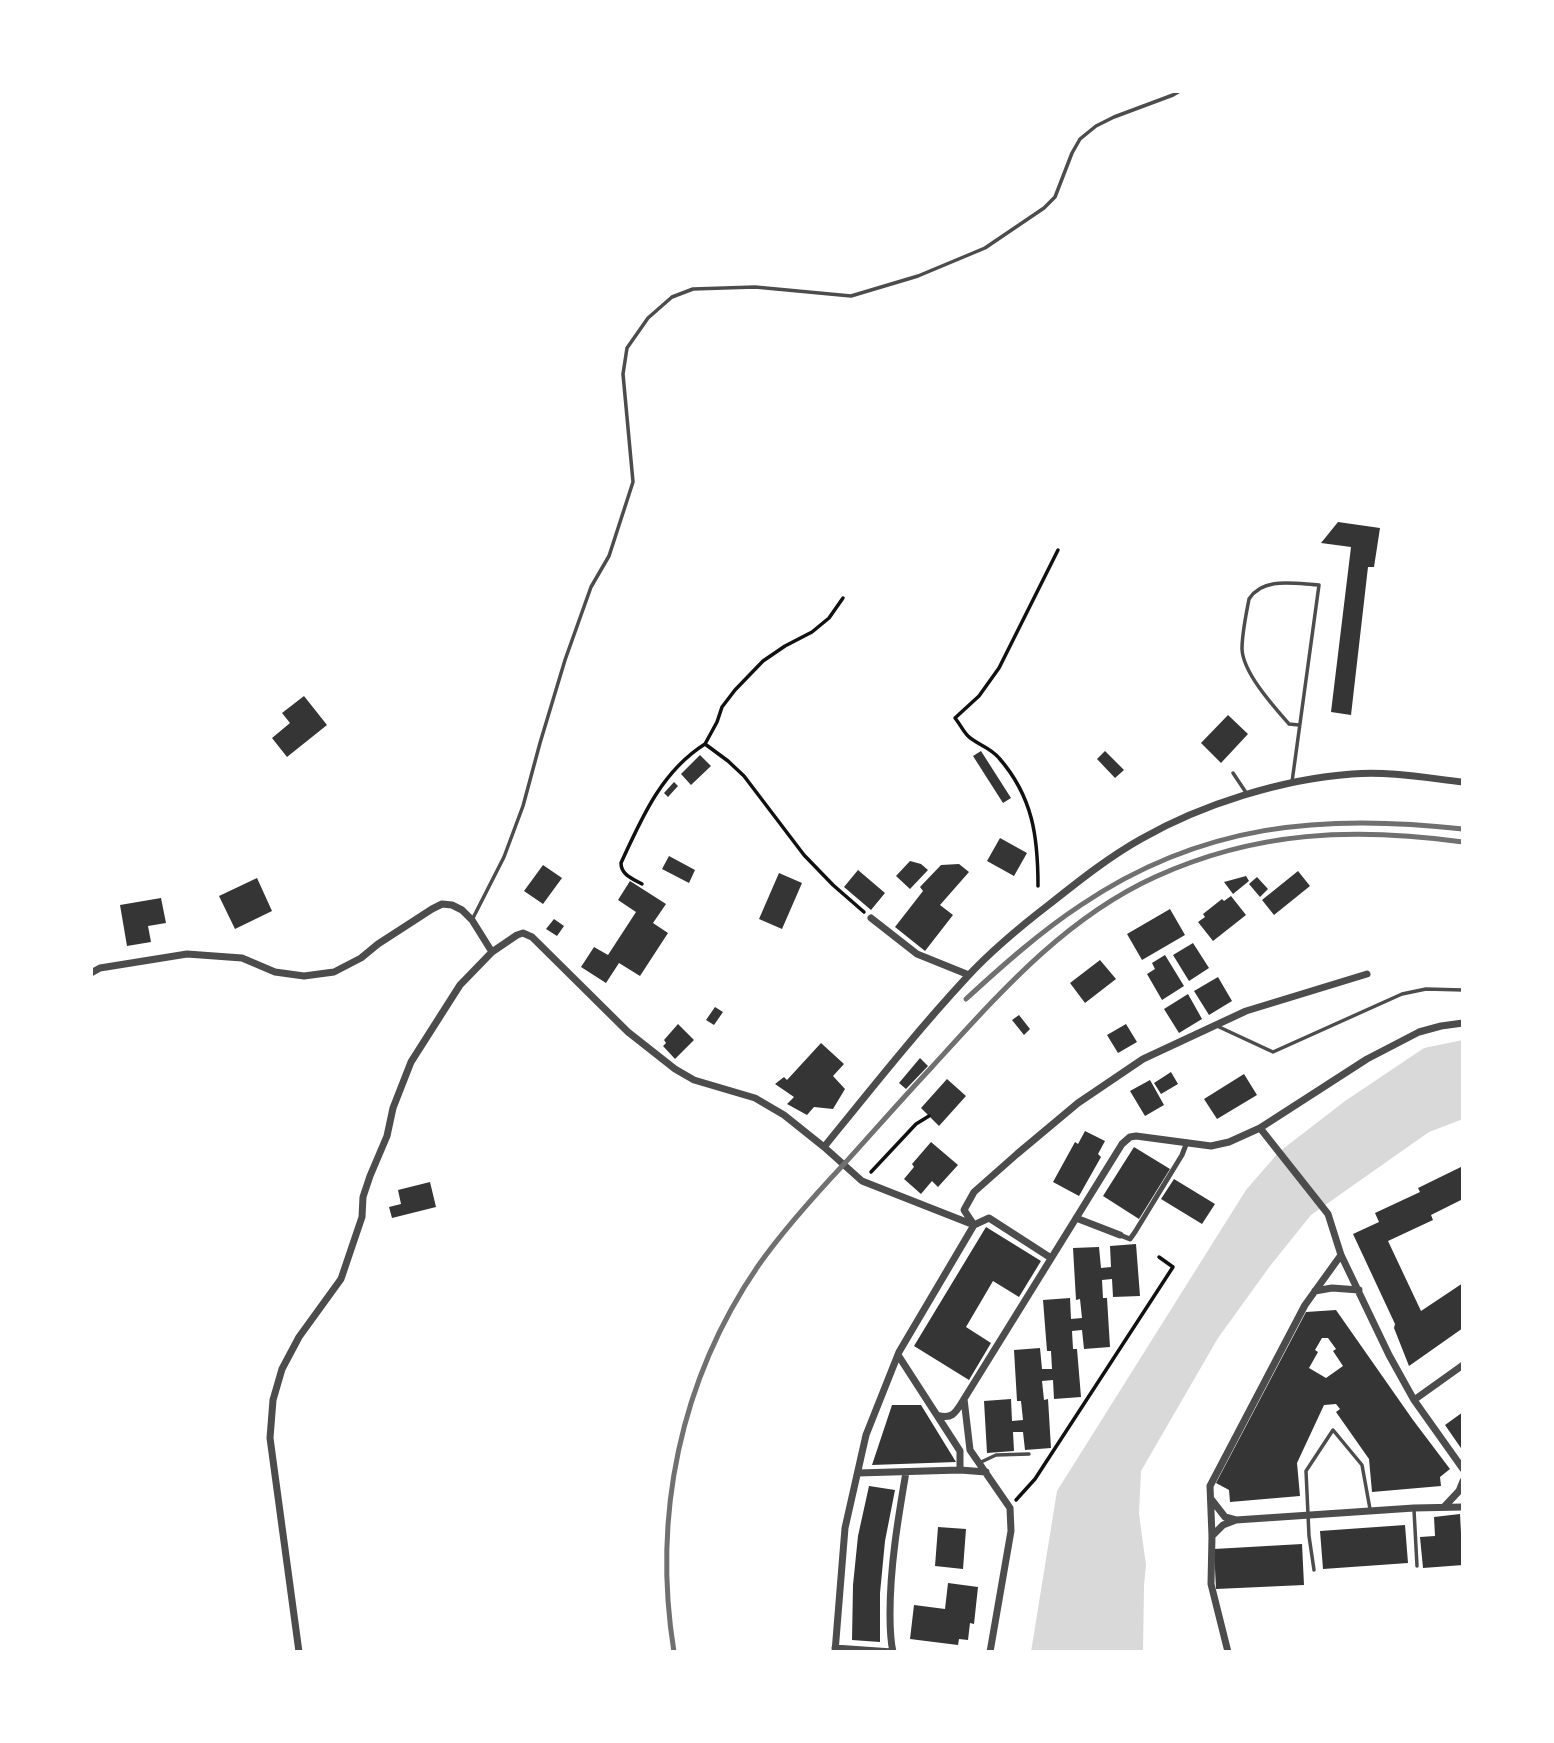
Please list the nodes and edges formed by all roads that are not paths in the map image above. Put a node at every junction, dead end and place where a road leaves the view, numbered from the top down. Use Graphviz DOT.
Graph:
graph roads {
  1 [pos="1180,91"];
  2 [pos="1299,725"];
  3 [pos="1233,773"];
  4 [pos="1463,782"];
  5 [pos="1292,783"];
  6 [pos="1247,794"];
  7 [pos="871,918"];
  8 [pos="472,920"];
  9 [pos="492,952"];
  10 [pos="91,973"];
  11 [pos="1367,974"];
  12 [pos="969,975"];
  13 [pos="1463,990"];
  14 [pos="1463,1023"];
  15 [pos="1215,1026"];
  16 [pos="1260,1128"];
  17 [pos="1187,1142"];
  18 [pos="824,1147"];
  19 [pos="1076,1218"];
  20 [pos="974,1225"];
  21 [pos="1120,1235"];
  22 [pos="1341,1255"];
  23 [pos="1051,1258"];
  24 [pos="1359,1290"];
  25 [pos="1315,1291"];
  26 [pos="898,1355"];
  27 [pos="1463,1365"];
  28 [pos="964,1399"];
  29 [pos="1414,1400"];
  30 [pos="936,1415"];
  31 [pos="1028,1454"];
  32 [pos="979,1463"];
  33 [pos="1463,1469"];
  34 [pos="960,1470"];
  35 [pos="906,1472"];
  36 [pos="986,1472"];
  37 [pos="858,1473"];
  38 [pos="1463,1481"];
  39 [pos="1210,1498"];
  40 [pos="1444,1507"];
  41 [pos="1463,1507"];
  42 [pos="1414,1508"];
  43 [pos="1370,1511"];
  44 [pos="1308,1515"];
  45 [pos="1236,1520"];
  46 [pos="1212,1536"];
  47 [pos="1417,1566"];
  48 [pos="1314,1570"];
  49 [pos="835,1650"];
  50 [pos="299,1652"];
  51 [pos="893,1652"];
  52 [pos="990,1652"];
  53 [pos="1228,1652"];
  1 -- 8 [label="lane"];
  2 -- 2 [label="lane"];
  2 -- 5 [label="lane"];
  3 -- 6 [label="lane"];
  4 -- 5 [label="street"];
  5 -- 6 [label="street"];
  6 -- 12 [label="street"];
  7 -- 12 [label="street"];
  8 -- 9 [label="street"];
  8 -- 10 [label="street"];
  9 -- 18 [label="street"];
  9 -- 50 [label="street"];
  11 -- 15 [label="street"];
  12 -- 18 [label="street"];
  13 -- 15 [label="lane"];
  14 -- 16 [label="street"];
  15 -- 20 [label="street"];
  16 -- 17 [label="street"];
  16 -- 22 [label="street"];
  17 -- 19 [label="street"];
  17 -- 21 [label="street"];
  18 -- 20 [label="street"];
  19 -- 21 [label="street"];
  19 -- 23 [label="street"];
  20 -- 23 [label="street"];
  20 -- 26 [label="street"];
  22 -- 24 [label="street"];
  22 -- 25 [label="street"];
  23 -- 28 [label="street"];
  24 -- 25 [label="street"];
  24 -- 29 [label="street"];
  25 -- 39 [label="street"];
  26 -- 30 [label="street"];
  26 -- 37 [label="street"];
  27 -- 29 [label="street"];
  28 -- 30 [label="street"];
  28 -- 32 [label="street"];
  29 -- 33 [label="street"];
  30 -- 34 [label="street"];
  31 -- 32 [label="lane"];
  32 -- 36 [label="street"];
  34 -- 35 [label="street"];
  34 -- 36 [label="street"];
  35 -- 37 [label="street"];
  35 -- 51 [label="street"];
  36 -- 52 [label="street"];
  37 -- 49 [label="street"];
  38 -- 40 [label="street"];
  39 -- 45 [label="street"];
  39 -- 46 [label="street"];
  40 -- 41 [label="street"];
  40 -- 42 [label="street"];
  42 -- 43 [label="street"];
  42 -- 47 [label="lane"];
  43 -- 44 [label="street"];
  43 -- 44 [label="lane"];
  44 -- 45 [label="street"];
  44 -- 48 [label="lane"];
  45 -- 46 [label="street"];
  46 -- 53 [label="street"];
  49 -- 51 [label="street"];
}
